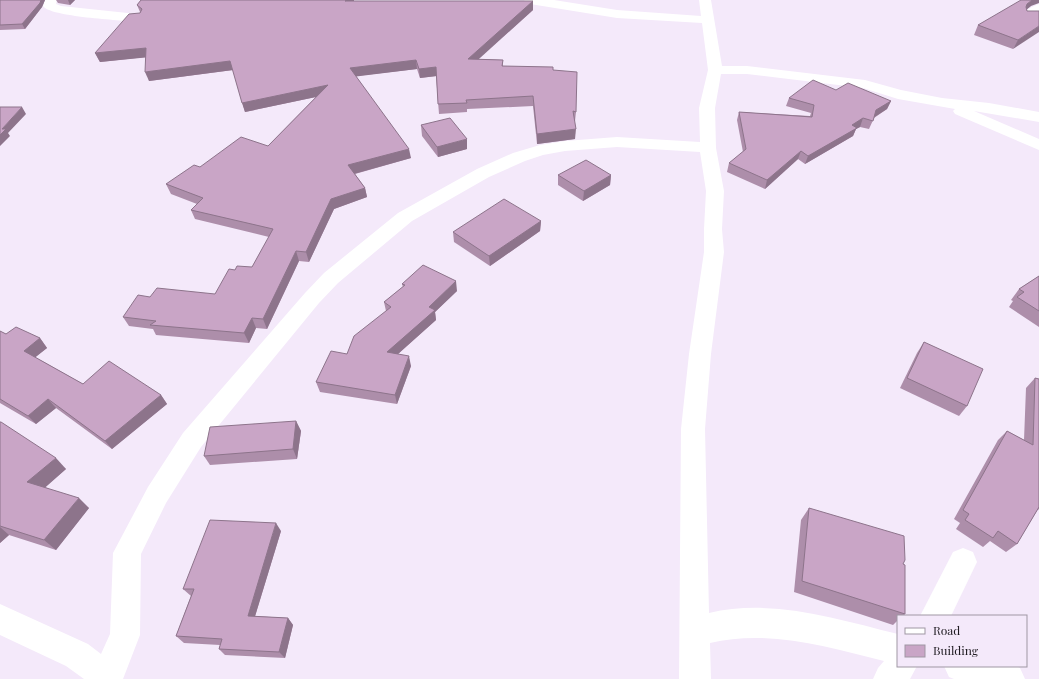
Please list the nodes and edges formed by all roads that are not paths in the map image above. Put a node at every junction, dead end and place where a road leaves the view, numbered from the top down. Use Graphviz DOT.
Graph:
graph roads {
  1 [pos="51,0"];
  2 [pos="530,0"];
  3 [pos="581,4"];
  4 [pos="707,10"];
  5 [pos="137,18"];
  6 [pos="715,70"];
  7 [pos="942,103"];
  8 [pos="1039,117"];
  9 [pos="1039,146"];
  10 [pos="708,148"];
  11 [pos="963,562"];
  12 [pos="936,615"];
  13 [pos="0,619"];
  14 [pos="694,632"];
  15 [pos="897,649"];
  16 [pos="900,667"];
  17 [pos="964,667"];
  18 [pos="107,678"];
  19 [pos="695,679"];
  20 [pos="889,679"];
  21 [pos="1010,679"];
  1 -- 5 [label="street"];
  2 -- 3 [label="street"];
  3 -- 4 [label="street"];
  4 -- 6 [label="street"];
  6 -- 7 [label="street"];
  6 -- 10 [label="street"];
  7 -- 8 [label="street"];
  7 -- 9 [label="street"];
  10 -- 14 [label="street"];
  10 -- 18 [label="street"];
  11 -- 12 [label="street"];
  13 -- 18 [label="street"];
  14 -- 15 [label="street"];
  14 -- 19 [label="street"];
  16 -- 20 [label="street"];
  17 -- 21 [label="street"];
}
